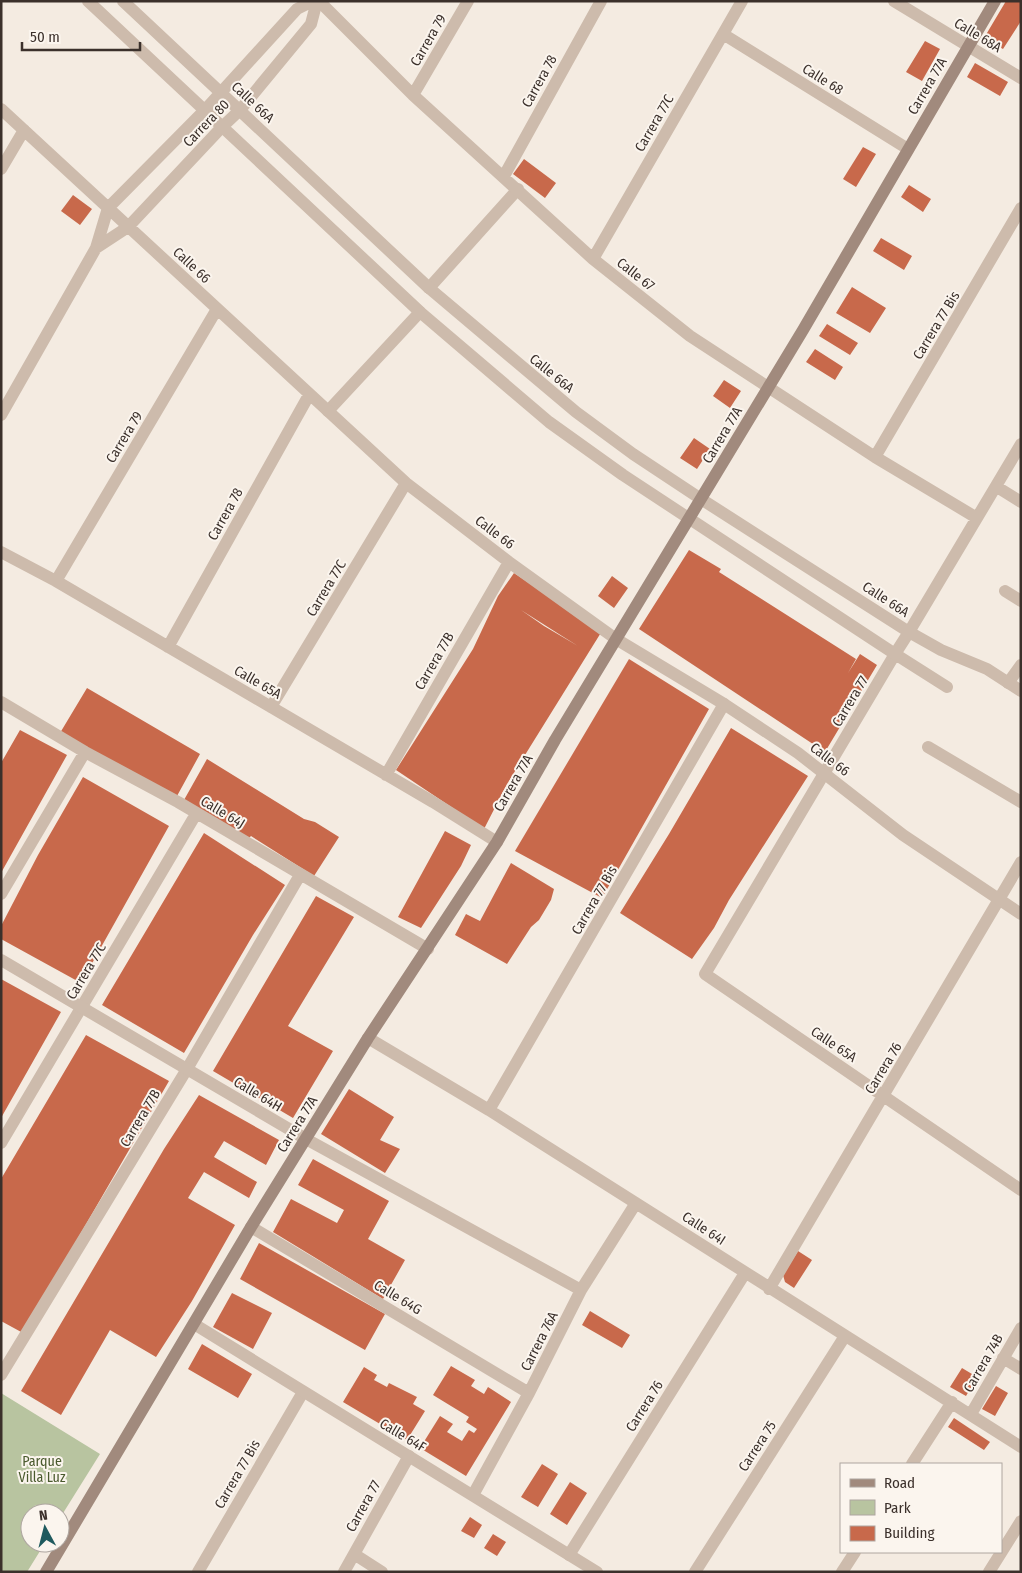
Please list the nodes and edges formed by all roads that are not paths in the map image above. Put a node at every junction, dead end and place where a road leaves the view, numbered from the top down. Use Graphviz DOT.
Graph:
graph roads {
  1 [pos="88,1"];
  2 [pos="123,1"];
  3 [pos="316,1"];
  4 [pos="468,1"];
  5 [pos="601,1"];
  6 [pos="742,1"];
  7 [pos="894,1"];
  8 [pos="994,1"];
  9 [pos="723,34"];
  10 [pos="968,47"];
  11 [pos="1021,78"];
  12 [pos="222,93"];
  13 [pos="413,95"];
  14 [pos="1,109"];
  15 [pos="240,110"];
  16 [pos="204,111"];
  17 [pos="221,128"];
  18 [pos="24,130"];
  19 [pos="908,150"];
  20 [pos="1,168"];
  21 [pos="504,176"];
  22 [pos="518,189"];
  23 [pos="108,208"];
  24 [pos="1021,208"];
  25 [pos="128,227"];
  26 [pos="96,248"];
  27 [pos="593,259"];
  28 [pos="429,288"];
  29 [pos="217,309"];
  30 [pos="420,312"];
  31 [pos="769,386"];
  32 [pos="309,395"];
  33 [pos="328,412"];
  34 [pos="1,415"];
  35 [pos="1021,444"];
  36 [pos="876,457"];
  37 [pos="406,483"];
  38 [pos="997,487"];
  39 [pos="701,499"];
  40 [pos="1021,502"];
  41 [pos="977,518"];
  42 [pos="689,519"];
  43 [pos="1,552"];
  44 [pos="509,562"];
  45 [pos="56,581"];
  46 [pos="1005,591"];
  47 [pos="1021,601"];
  48 [pos="909,632"];
  49 [pos="616,639"];
  50 [pos="168,648"];
  51 [pos="895,654"];
  52 [pos="1021,665"];
  53 [pos="1008,683"];
  54 [pos="947,687"];
  55 [pos="1021,691"];
  56 [pos="1,702"];
  57 [pos="724,704"];
  58 [pos="271,708"];
  59 [pos="928,747"];
  60 [pos="84,752"];
  61 [pos="825,773"];
  62 [pos="386,775"];
  63 [pos="1021,802"];
  64 [pos="196,814"];
  65 [pos="497,842"];
  66 [pos="1021,862"];
  67 [pos="300,875"];
  68 [pos="1,894"];
  69 [pos="1000,900"];
  70 [pos="1021,914"];
  71 [pos="428,949"];
  72 [pos="1,960"];
  73 [pos="705,974"];
  74 [pos="82,1007"];
  75 [pos="368,1038"];
  76 [pos="187,1069"];
  77 [pos="884,1096"];
  78 [pos="489,1110"];
  79 [pos="306,1139"];
  80 [pos="1,1143"];
  81 [pos="1021,1190"];
  82 [pos="636,1203"];
  83 [pos="251,1227"];
  84 [pos="745,1272"];
  85 [pos="769,1289"];
  86 [pos="581,1290"];
  87 [pos="194,1324"];
  88 [pos="1021,1328"];
  89 [pos="845,1336"];
  90 [pos="1004,1358"];
  91 [pos="1021,1369"];
  92 [pos="1,1374"];
  93 [pos="303,1392"];
  94 [pos="529,1393"];
  95 [pos="952,1402"];
  96 [pos="971,1414"];
  97 [pos="1021,1447"];
  98 [pos="409,1456"];
  99 [pos="913,1463"];
  100 [pos="473,1495"];
  101 [pos="1021,1521"];
  102 [pos="1002,1551"];
  103 [pos="854,1553"];
  104 [pos="1001,1553"];
  105 [pos="354,1554"];
  106 [pos="569,1555"];
  107 [pos="46,1572"];
  108 [pos="198,1572"];
  109 [pos="344,1572"];
  110 [pos="382,1572"];
  111 [pos="597,1572"];
  112 [pos="695,1572"];
  113 [pos="842,1572"];
  114 [pos="989,1572"];
  1 -- 16 [label="street"];
  2 -- 12 [label="street, Calle 66A"];
  3 -- 12 [label="street, Carrera 80"];
  3 -- 13 [label="street, Calle 67"];
  3 -- 15 [label="street, Carrera 80"];
  4 -- 13 [label="street, Carrera 79"];
  5 -- 21 [label="street, Carrera 78"];
  6 -- 9 [label="street, Carrera 77C"];
  7 -- 10 [label="street, Calle 68A"];
  8 -- 10 [label="main road, Carrera 77A"];
  9 -- 19 [label="street, Calle 68"];
  9 -- 27 [label="street, Carrera 77C"];
  10 -- 11 [label="street, Calle 68A"];
  10 -- 19 [label="main road, Carrera 77A"];
  12 -- 15 [label="street, Calle 66A"];
  12 -- 16 [label="street, Carrera 80"];
  13 -- 21 [label="street, Calle 67"];
  14 -- 18 [label="street, Calle 66"];
  15 -- 17 [label="street, Carrera 80"];
  15 -- 28 [label="street, Calle 66A"];
  16 -- 17 [label="street"];
  16 -- 23 [label="street, Carrera 80"];
  17 -- 25 [label="street, Carrera 80"];
  17 -- 30 [label="street"];
  18 -- 20 [label="street"];
  18 -- 23 [label="street, Calle 66"];
  19 -- 31 [label="main road, Carrera 77A"];
  21 -- 22 [label="street, Calle 67"];
  22 -- 27 [label="street, Calle 67"];
  22 -- 28 [label="street"];
  23 -- 25 [label="street, Calle 66"];
  23 -- 26 [label="street, Carrera 80"];
  24 -- 36 [label="street, Carrera 77 Bis"];
  25 -- 26 [label="street, Carrera 80"];
  25 -- 29 [label="street, Calle 66"];
  26 -- 34 [label="street, Carrera 80"];
  27 -- 31 [label="street, Calle 67"];
  28 -- 39 [label="street, Calle 66A"];
  29 -- 32 [label="street, Calle 66"];
  29 -- 45 [label="street, Carrera 79"];
  30 -- 33 [label="street"];
  30 -- 42 [label="street"];
  31 -- 36 [label="street, Calle 67"];
  31 -- 39 [label="main road, Carrera 77A"];
  32 -- 33 [label="street, Calle 66"];
  32 -- 50 [label="street, Carrera 78"];
  33 -- 37 [label="street, Calle 66"];
  35 -- 38 [label="street, Carrera 77"];
  36 -- 41 [label="street, Calle 67"];
  37 -- 44 [label="street, Calle 66"];
  37 -- 58 [label="street, Carrera 77C"];
  38 -- 40 [label="street"];
  38 -- 41 [label="street, Carrera 77"];
  39 -- 42 [label="main road, Carrera 77A"];
  39 -- 48 [label="street, Calle 66A"];
  41 -- 48 [label="street, Carrera 77"];
  42 -- 49 [label="main road, Carrera 77A"];
  42 -- 51 [label="street"];
  43 -- 45 [label="street, Calle 65A"];
  44 -- 49 [label="street, Calle 66"];
  44 -- 62 [label="street, Carrera 77B"];
  45 -- 50 [label="street, Calle 65A"];
  46 -- 47 [label="street"];
  48 -- 51 [label="street, Carrera 77"];
  48 -- 53 [label="street, Calle 66A"];
  49 -- 57 [label="street, Calle 66"];
  49 -- 65 [label="main road, Carrera 77A"];
  50 -- 58 [label="street, Calle 65A"];
  51 -- 54 [label="street"];
  51 -- 61 [label="street, Carrera 77"];
  52 -- 53 [label="street"];
  53 -- 55 [label="street, Calle 66A"];
  56 -- 60 [label="street, Calle 64J"];
  57 -- 61 [label="street, Calle 66"];
  57 -- 78 [label="street, Carrera 77 Bis"];
  58 -- 62 [label="street, Calle 65A"];
  59 -- 63 [label="street"];
  60 -- 64 [label="street, Calle 64J"];
  60 -- 68 [label="street"];
  61 -- 69 [label="street, Calle 66"];
  61 -- 73 [label="street, Carrera 77"];
  62 -- 65 [label="street, Calle 65A"];
  64 -- 67 [label="street, Calle 64J"];
  64 -- 74 [label="street, Carrera 77C"];
  65 -- 71 [label="main road, Carrera 77A"];
  66 -- 69 [label="street, Carrera 76"];
  67 -- 71 [label="street, Calle 64J"];
  67 -- 76 [label="street, Carrera 77B"];
  69 -- 70 [label="street, Calle 66"];
  69 -- 77 [label="street, Carrera 76"];
  71 -- 75 [label="main road, Carrera 77A"];
  72 -- 74 [label="street, Calle 64H"];
  73 -- 77 [label="street, Calle 65A"];
  74 -- 76 [label="street, Calle 64H"];
  74 -- 80 [label="street, Carrera 77C"];
  75 -- 78 [label="street, Calle 64I"];
  75 -- 79 [label="main road, Carrera 77A"];
  76 -- 79 [label="street, Calle 64H"];
  76 -- 92 [label="street, Carrera 77B"];
  77 -- 81 [label="street, Calle 65A"];
  77 -- 85 [label="street, Carrera 76"];
  78 -- 82 [label="street, Calle 64I"];
  79 -- 83 [label="main road, Carrera 77A"];
  79 -- 86 [label="street, Calle 64H"];
  82 -- 84 [label="street, Calle 64I"];
  82 -- 86 [label="street, Carrera 76A"];
  83 -- 87 [label="main road, Carrera 77A"];
  83 -- 94 [label="street, Calle 64G"];
  84 -- 85 [label="street, Calle 64I"];
  84 -- 106 [label="street, Carrera 76"];
  85 -- 89 [label="street, Calle 64I"];
  86 -- 94 [label="street, Carrera 76A"];
  87 -- 93 [label="street, Calle 64F"];
  87 -- 107 [label="main road, Carrera 77A"];
  88 -- 90 [label="street, Carrera 74B"];
  89 -- 95 [label="street, Calle 64I"];
  89 -- 112 [label="street, Carrera 75"];
  90 -- 91 [label="street"];
  90 -- 96 [label="street, Carrera 74B"];
  93 -- 98 [label="street, Calle 64F"];
  93 -- 108 [label="street, Carrera 77 Bis"];
  94 -- 100 [label="street, Carrera 76A"];
  95 -- 96 [label="street, Calle 64I"];
  95 -- 99 [label="street, Carrera 74B"];
  96 -- 97 [label="street, Calle 64I"];
  98 -- 100 [label="street, Calle 64F"];
  98 -- 105 [label="street, Carrera 77"];
  100 -- 106 [label="street, Calle 64F"];
  101 -- 102 [label="street"];
  103 -- 113 [label="street"];
  104 -- 114 [label="street"];
  105 -- 109 [label="street, Carrera 77"];
  105 -- 110 [label="street"];
  106 -- 111 [label="street, Calle 64F"];
}
